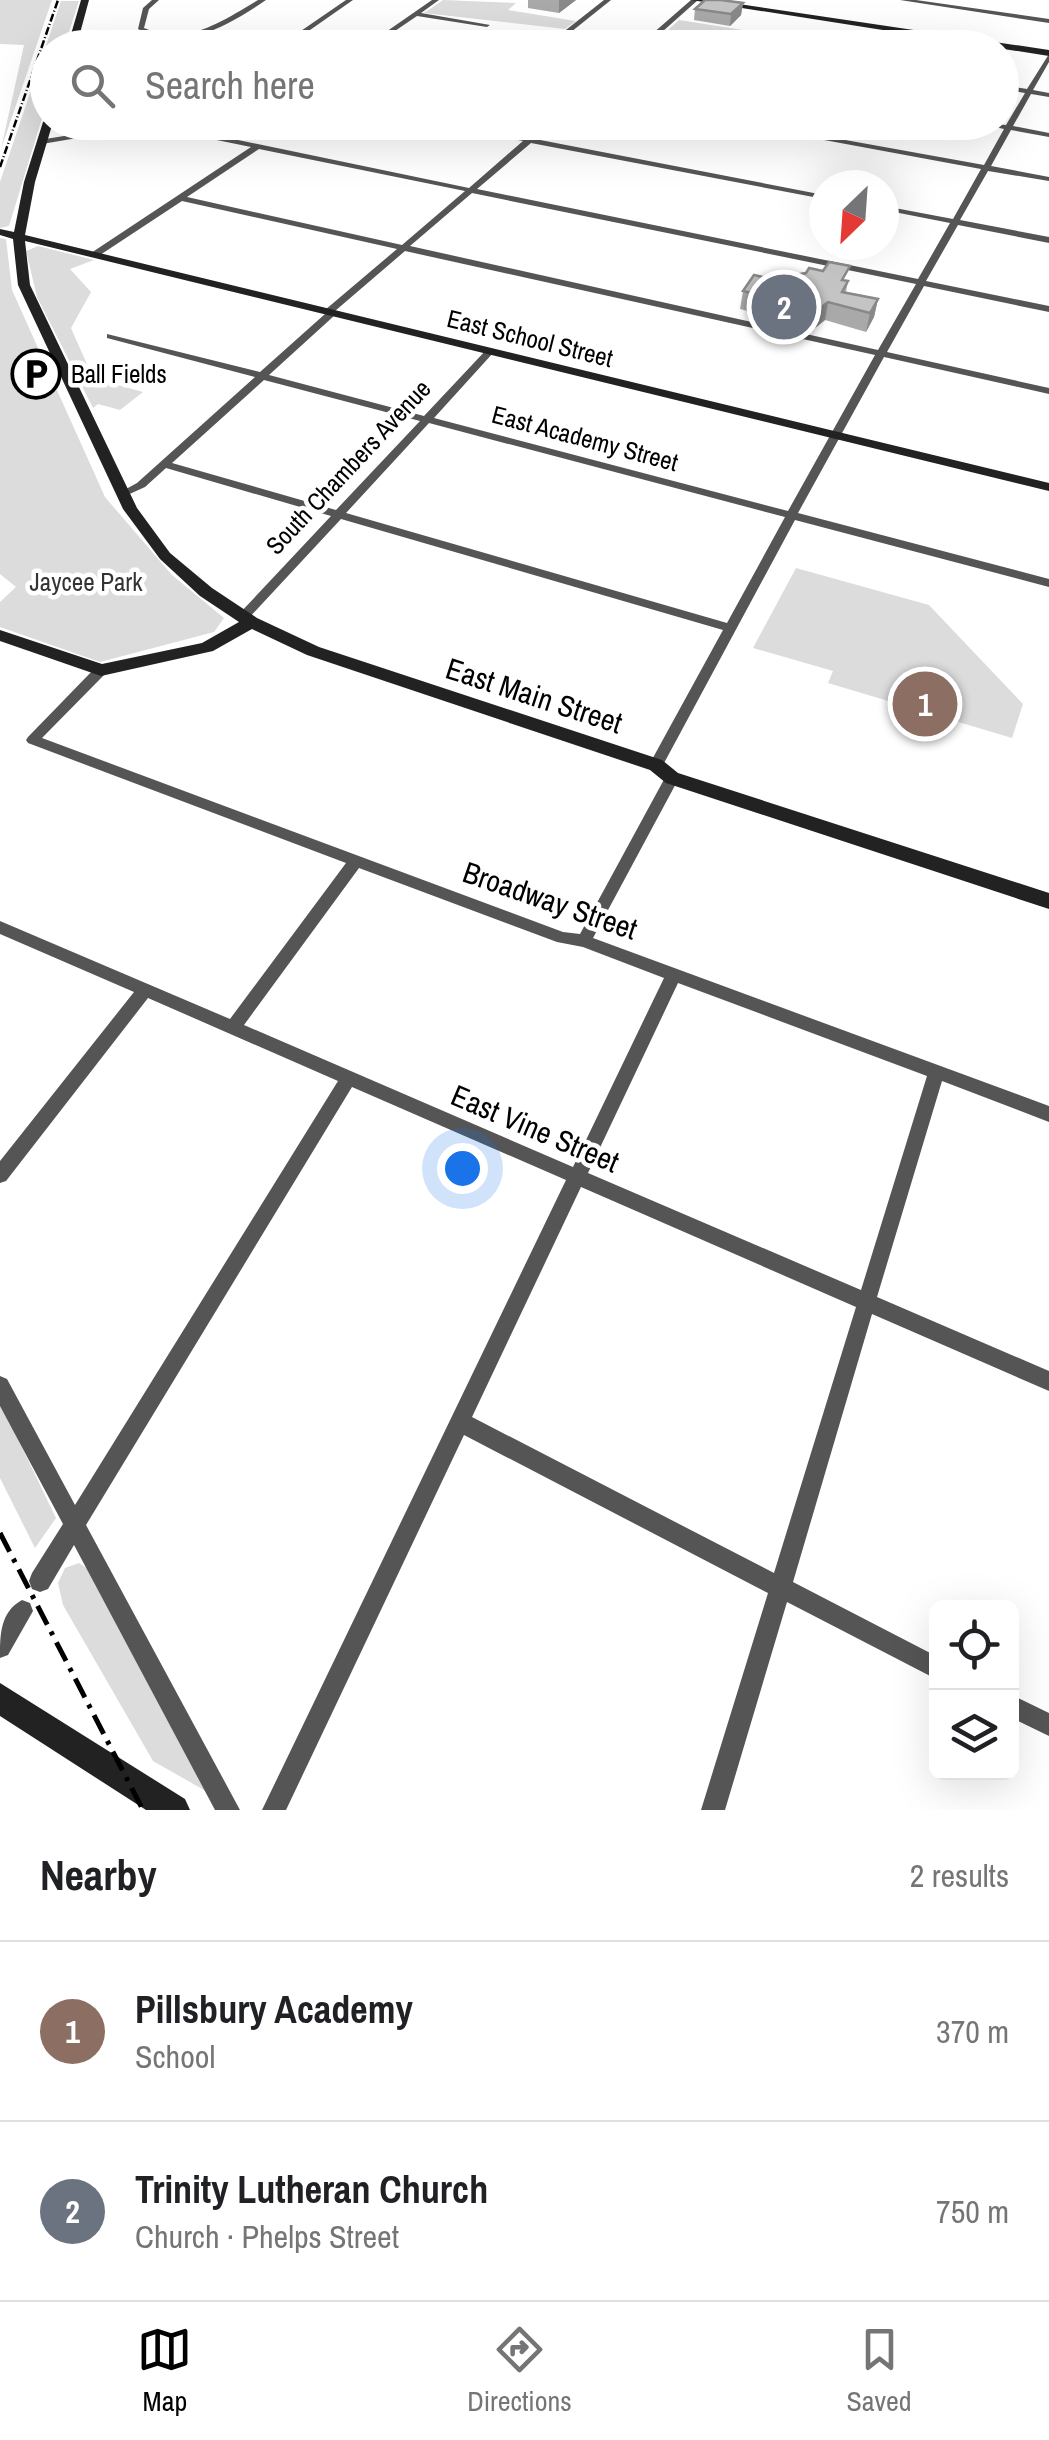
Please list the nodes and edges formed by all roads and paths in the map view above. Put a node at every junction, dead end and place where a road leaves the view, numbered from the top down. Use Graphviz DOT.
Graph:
graph roads {
  1 [pos="85,0"];
  2 [pos="156,0"];
  3 [pos="262,0"];
  4 [pos="332,0"];
  5 [pos="436,0"];
  6 [pos="608,0"];
  7 [pos="695,0"];
  8 [pos="903,0"];
  9 [pos="348,1"];
  10 [pos="415,14"];
  11 [pos="1049,21"];
  12 [pos="487,26"];
  13 [pos="76,30"];
  14 [pos="145,30"];
  15 [pos="208,30"];
  16 [pos="302,30"];
  17 [pos="395,30"];
  18 [pos="569,30"];
  19 [pos="658,30"];
  20 [pos="892,30"];
  21 [pos="1019,49"];
  22 [pos="1049,54"];
  23 [pos="1019,90"];
  24 [pos="1029,92"];
  25 [pos="1049,95"];
  26 [pos="1019,109"];
  27 [pos="1019,130"];
  28 [pos="1049,135"];
  29 [pos="53,140"];
  30 [pos="226,140"];
  31 [pos="529,140"];
  32 [pos="830,140"];
  33 [pos="1001,140"];
  34 [pos="42,142"];
  35 [pos="257,147"];
  36 [pos="986,168"];
  37 [pos="1049,179"];
  38 [pos="470,190"];
  39 [pos="809,194"];
  40 [pos="181,198"];
  41 [pos="899,211"];
  42 [pos="955,222"];
  43 [pos="0,232"];
  44 [pos="18,237"];
  45 [pos="1049,240"];
  46 [pos="404,247"];
  47 [pos="94,255"];
  48 [pos="920,283"];
  49 [pos="1049,309"];
  50 [pos="330,312"];
  51 [pos="110,336"];
  52 [pos="490,352"];
  53 [pos="881,353"];
  54 [pos="262,376"];
  55 [pos="1049,390"];
  56 [pos="427,419"];
  57 [pos="834,435"];
  58 [pos="164,464"];
  59 [pos="1049,487"];
  60 [pos="123,494"];
  61 [pos="339,514"];
  62 [pos="791,515"];
  63 [pos="1049,583"];
  64 [pos="247,619"];
  65 [pos="730,628"];
  66 [pos="0,635"];
  67 [pos="101,670"];
  68 [pos="656,765"];
  69 [pos="672,778"];
  70 [pos="356,861"];
  71 [pos="1049,902"];
  72 [pos="0,927"];
  73 [pos="584,940"];
  74 [pos="674,974"];
  75 [pos="144,990"];
  76 [pos="233,1028"];
  77 [pos="936,1072"];
  78 [pos="349,1078"];
  79 [pos="1049,1114"];
  80 [pos="0,1175"];
  81 [pos="577,1177"];
  82 [pos="867,1302"];
  83 [pos="1049,1381"];
  84 [pos="0,1386"];
  85 [pos="460,1422"];
  86 [pos="74,1525"];
  87 [pos="40,1582"];
  88 [pos="780,1587"];
  89 [pos="22,1611"];
  90 [pos="0,1647"];
  91 [pos="929,1664"];
  92 [pos="0,1698"];
  93 [pos="1019,1710"];
  94 [pos="1049,1725"];
  95 [pos="174,1810"];
  96 [pos="228,1810"];
  97 [pos="274,1810"];
  98 [pos="713,1810"];
  1 -- 13 [label="main road"];
  2 -- 14 [label="street"];
  3 -- 15 [label="street"];
  4 -- 9 [label="street"];
  5 -- 10 [label="street"];
  6 -- 18 [label="street"];
  7 -- 19 [label="street"];
  7 -- 20 [label="main road"];
  8 -- 11 [label="street"];
  9 -- 16 [label="street"];
  10 -- 12 [label="street"];
  10 -- 17 [label="street"];
  21 -- 22 [label="main road"];
  22 -- 24 [label="street"];
  23 -- 24 [label="street"];
  24 -- 25 [label="street"];
  24 -- 26 [label="street"];
  27 -- 28 [label="street"];
  29 -- 34 [label="street"];
  30 -- 35 [label="street"];
  31 -- 38 [label="street"];
  31 -- 39 [label="street"];
  32 -- 36 [label="street"];
  33 -- 36 [label="street"];
  34 -- 44 [label="main road, East Main Street"];
  35 -- 38 [label="street"];
  35 -- 40 [label="street"];
  36 -- 37 [label="street"];
  36 -- 42 [label="street"];
  38 -- 46 [label="street"];
  38 -- 48 [label="street"];
  40 -- 46 [label="street"];
  40 -- 47 [label="street"];
  41 -- 42 [label="street"];
  42 -- 45 [label="street"];
  42 -- 48 [label="street"];
  43 -- 44 [label="main road, East School Street"];
  44 -- 47 [label="main road, East School Street"];
  44 -- 60 [label="main road, East Main Street"];
  46 -- 50 [label="street"];
  46 -- 53 [label="street"];
  47 -- 50 [label="main road, East School Street"];
  48 -- 49 [label="street"];
  48 -- 53 [label="street"];
  50 -- 52 [label="main road, East School Street"];
  50 -- 54 [label="street"];
  51 -- 54 [label="street, East Academy Street"];
  52 -- 56 [label="street, South Chambers Avenue"];
  52 -- 57 [label="main road, East School Street"];
  53 -- 55 [label="street"];
  53 -- 57 [label="street"];
  54 -- 56 [label="street, East Academy Street"];
  54 -- 58 [label="street"];
  56 -- 61 [label="street, South Chambers Avenue"];
  56 -- 62 [label="street, East Academy Street"];
  57 -- 59 [label="main road, East School Street"];
  57 -- 62 [label="street"];
  58 -- 60 [label="street"];
  58 -- 61 [label="street"];
  60 -- 64 [label="main road, East Main Street"];
  61 -- 64 [label="street, South Chambers Avenue"];
  61 -- 65 [label="street"];
  62 -- 63 [label="street, East Academy Street"];
  62 -- 65 [label="street"];
  64 -- 67 [label="main road, South Chambers Avenue"];
  64 -- 68 [label="main road, East Main Street"];
  65 -- 68 [label="street"];
  66 -- 67 [label="main road"];
  67 -- 70 [label="street, Broadway Street"];
  68 -- 69 [label="main road, East Main Street"];
  69 -- 71 [label="main road, East Main Street"];
  69 -- 73 [label="street"];
  70 -- 73 [label="street, Broadway Street"];
  70 -- 76 [label="street"];
  72 -- 75 [label="street, East Vine Street"];
  73 -- 74 [label="street, Broadway Street"];
  74 -- 77 [label="street, Broadway Street"];
  74 -- 81 [label="street"];
  75 -- 76 [label="street, East Vine Street"];
  75 -- 80 [label="street"];
  76 -- 78 [label="street, East Vine Street"];
  77 -- 79 [label="street, Broadway Street"];
  77 -- 82 [label="street"];
  78 -- 81 [label="street, East Vine Street"];
  78 -- 86 [label="street"];
  81 -- 82 [label="street, East Vine Street"];
  81 -- 85 [label="street"];
  82 -- 83 [label="street, East Vine Street"];
  82 -- 88 [label="street"];
  84 -- 86 [label="street"];
  85 -- 88 [label="street"];
  85 -- 97 [label="street"];
  86 -- 87 [label="street"];
  86 -- 96 [label="street"];
  88 -- 91 [label="street"];
  88 -- 98 [label="street"];
  89 -- 90 [label="street"];
  92 -- 95 [label="main road"];
  93 -- 94 [label="street"];
}
